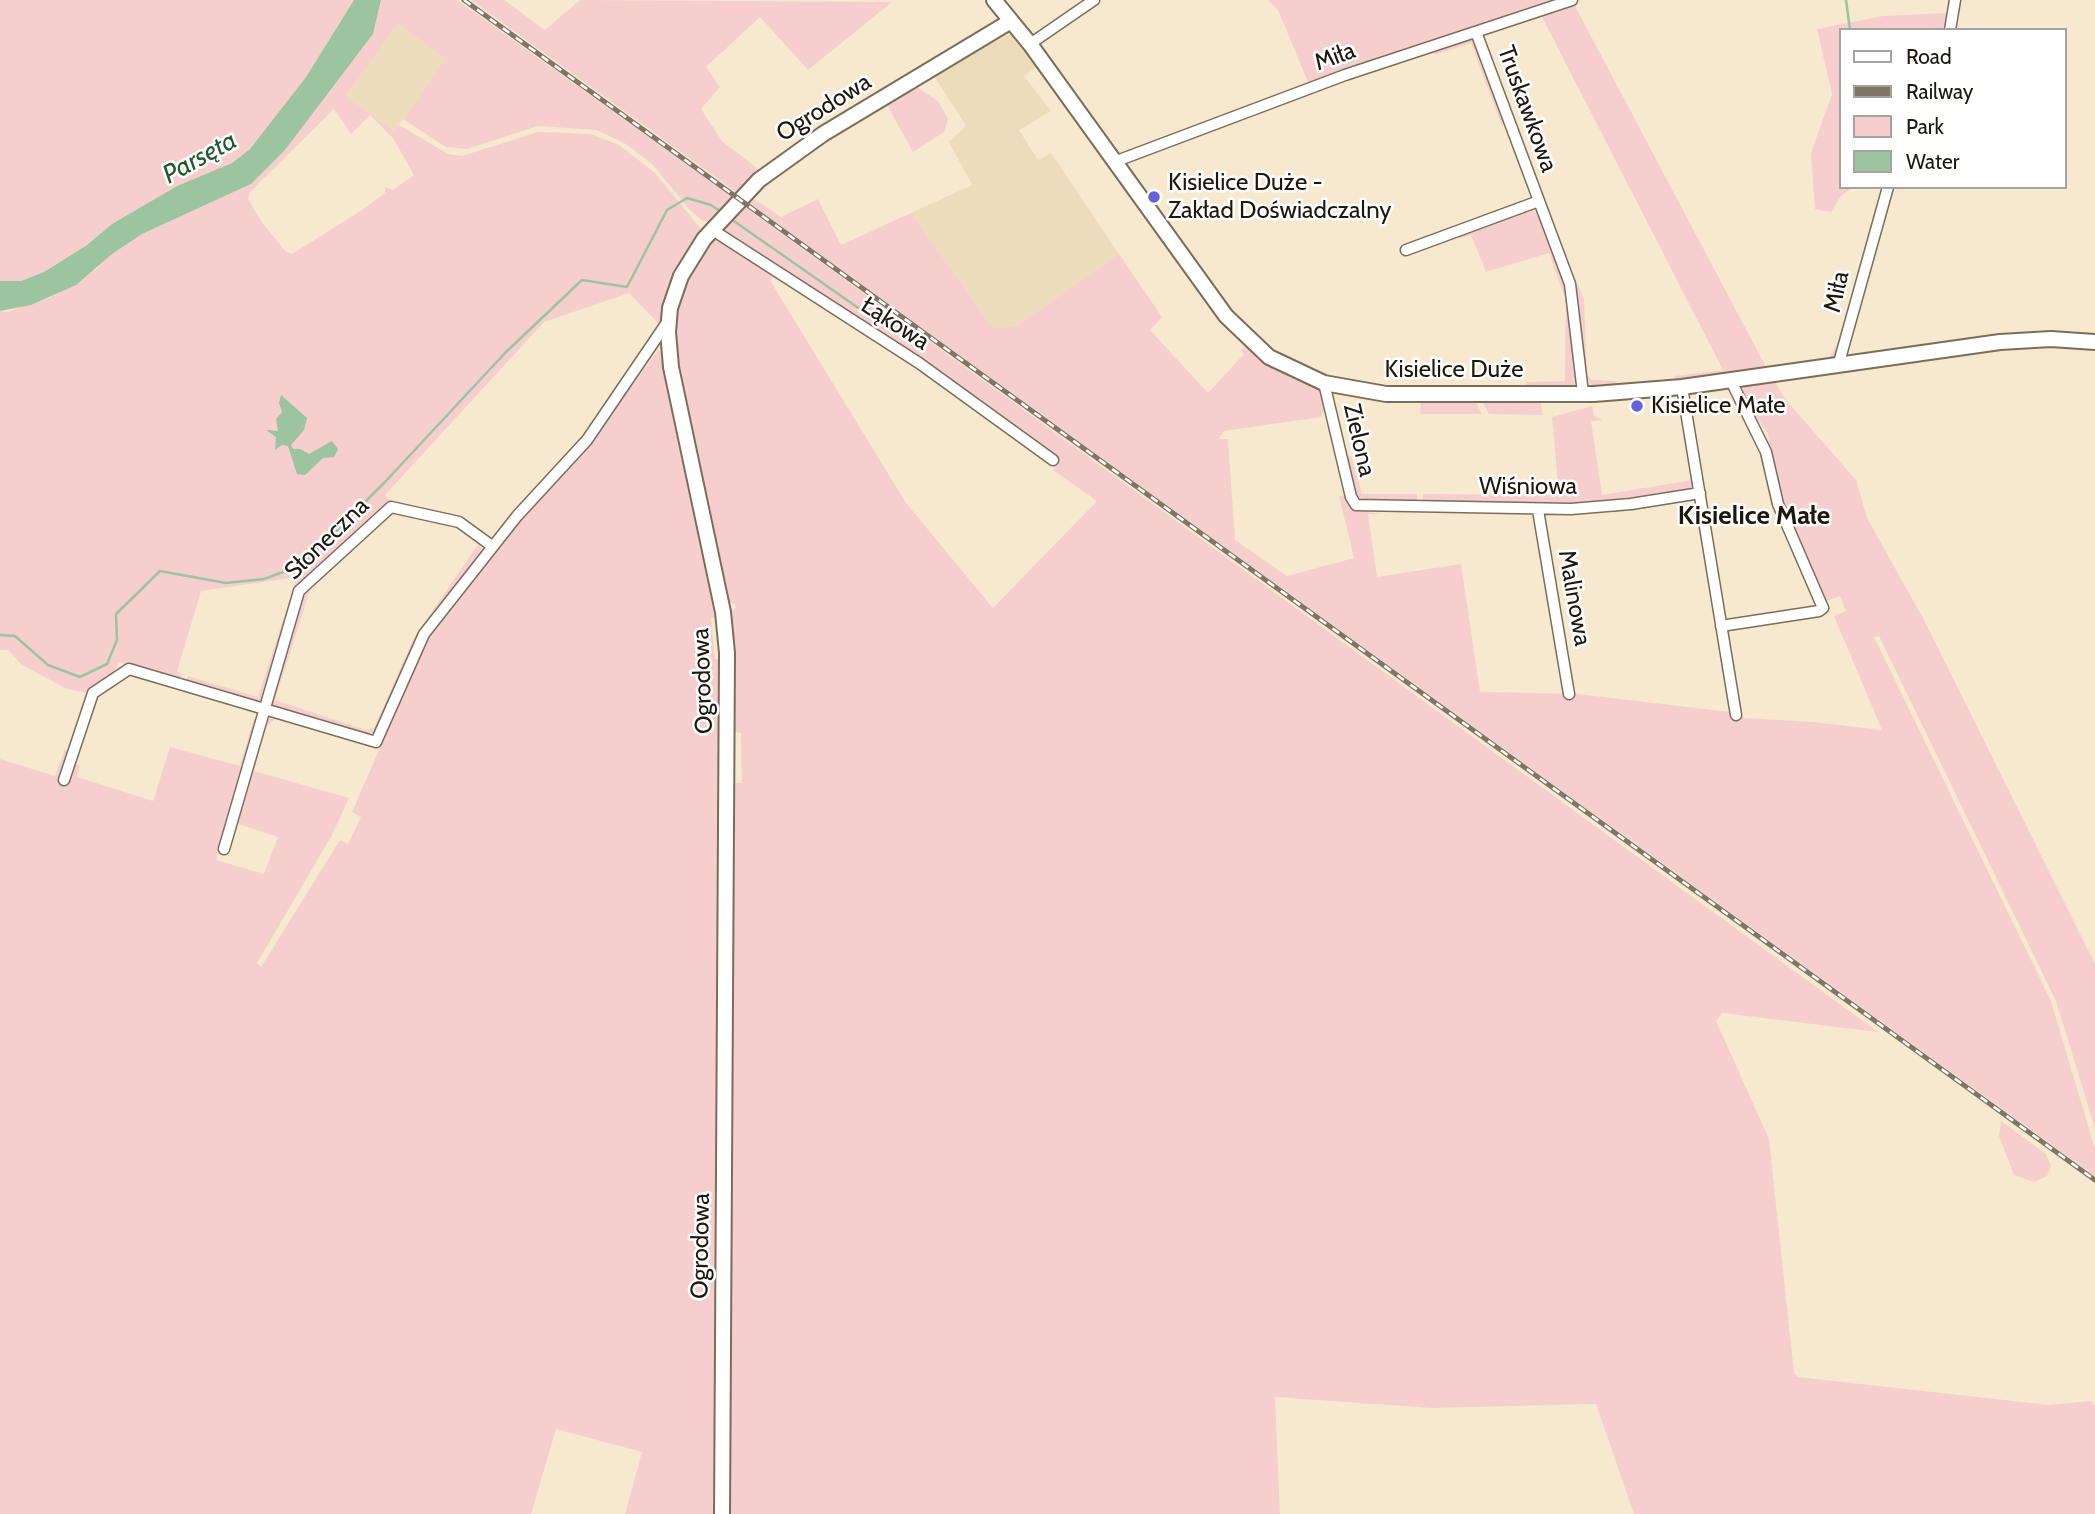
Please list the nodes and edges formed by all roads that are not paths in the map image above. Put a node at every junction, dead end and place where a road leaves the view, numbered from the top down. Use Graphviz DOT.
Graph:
graph roads {
  1 [pos="994,0"];
  2 [pos="1094,0"];
  3 [pos="1572,0"];
  4 [pos="1955,0"];
  5 [pos="1011,21"];
  6 [pos="1950,28"];
  7 [pos="1476,32"];
  8 [pos="1030,44"];
  9 [pos="1114,162"];
  10 [pos="1887,189"];
  11 [pos="1539,201"];
  12 [pos="711,229"];
  13 [pos="1406,250"];
  14 [pos="668,321"];
  15 [pos="2095,342"];
  16 [pos="1838,366"];
  17 [pos="1731,381"];
  18 [pos="1324,383"];
  19 [pos="1682,387"];
  20 [pos="1583,393"];
  21 [pos="1053,460"];
  22 [pos="1700,493"];
  23 [pos="1356,505"];
  24 [pos="1538,510"];
  25 [pos="492,546"];
  26 [pos="1721,626"];
  27 [pos="1569,694"];
  28 [pos="263,710"];
  29 [pos="1736,715"];
  30 [pos="64,780"];
  31 [pos="224,849"];
  32 [pos="722,1514"];
  1 -- 5 [label="street, Kisielice Duże"];
  2 -- 8 [label="street"];
  3 -- 7 [label="street, Miła"];
  4 -- 6 [label="street"];
  5 -- 8 [label="street, Kisielice Duże"];
  5 -- 12 [label="street, Ogrodowa"];
  7 -- 9 [label="street, Miła"];
  7 -- 11 [label="street, Truskawkowa"];
  8 -- 9 [label="street, Kisielice Duże"];
  9 -- 18 [label="street, Kisielice Duże"];
  10 -- 16 [label="street, Miła"];
  11 -- 13 [label="street, Truskawkowa"];
  11 -- 20 [label="street, Truskawkowa"];
  12 -- 14 [label="street, Ogrodowa"];
  12 -- 21 [label="street, Łąkowa"];
  14 -- 25 [label="street"];
  14 -- 32 [label="street, Ogrodowa"];
  15 -- 16 [label="street, Kisielice Duże"];
  16 -- 17 [label="street, Kisielice Duże"];
  17 -- 19 [label="street, Kisielice Duże"];
  17 -- 26 [label="street"];
  18 -- 20 [label="street, Kisielice Duże"];
  18 -- 23 [label="street, Zielona"];
  19 -- 20 [label="street, Kisielice Duże"];
  19 -- 22 [label="street"];
  22 -- 24 [label="street, Wiśniowa"];
  22 -- 26 [label="street"];
  23 -- 24 [label="street, Wiśniowa"];
  24 -- 27 [label="street, Malinowa"];
  25 -- 28 [label="street"];
  25 -- 28 [label="street, Słoneczna"];
  26 -- 29 [label="street"];
  28 -- 30 [label="street"];
  28 -- 31 [label="street, Słoneczna"];
}
